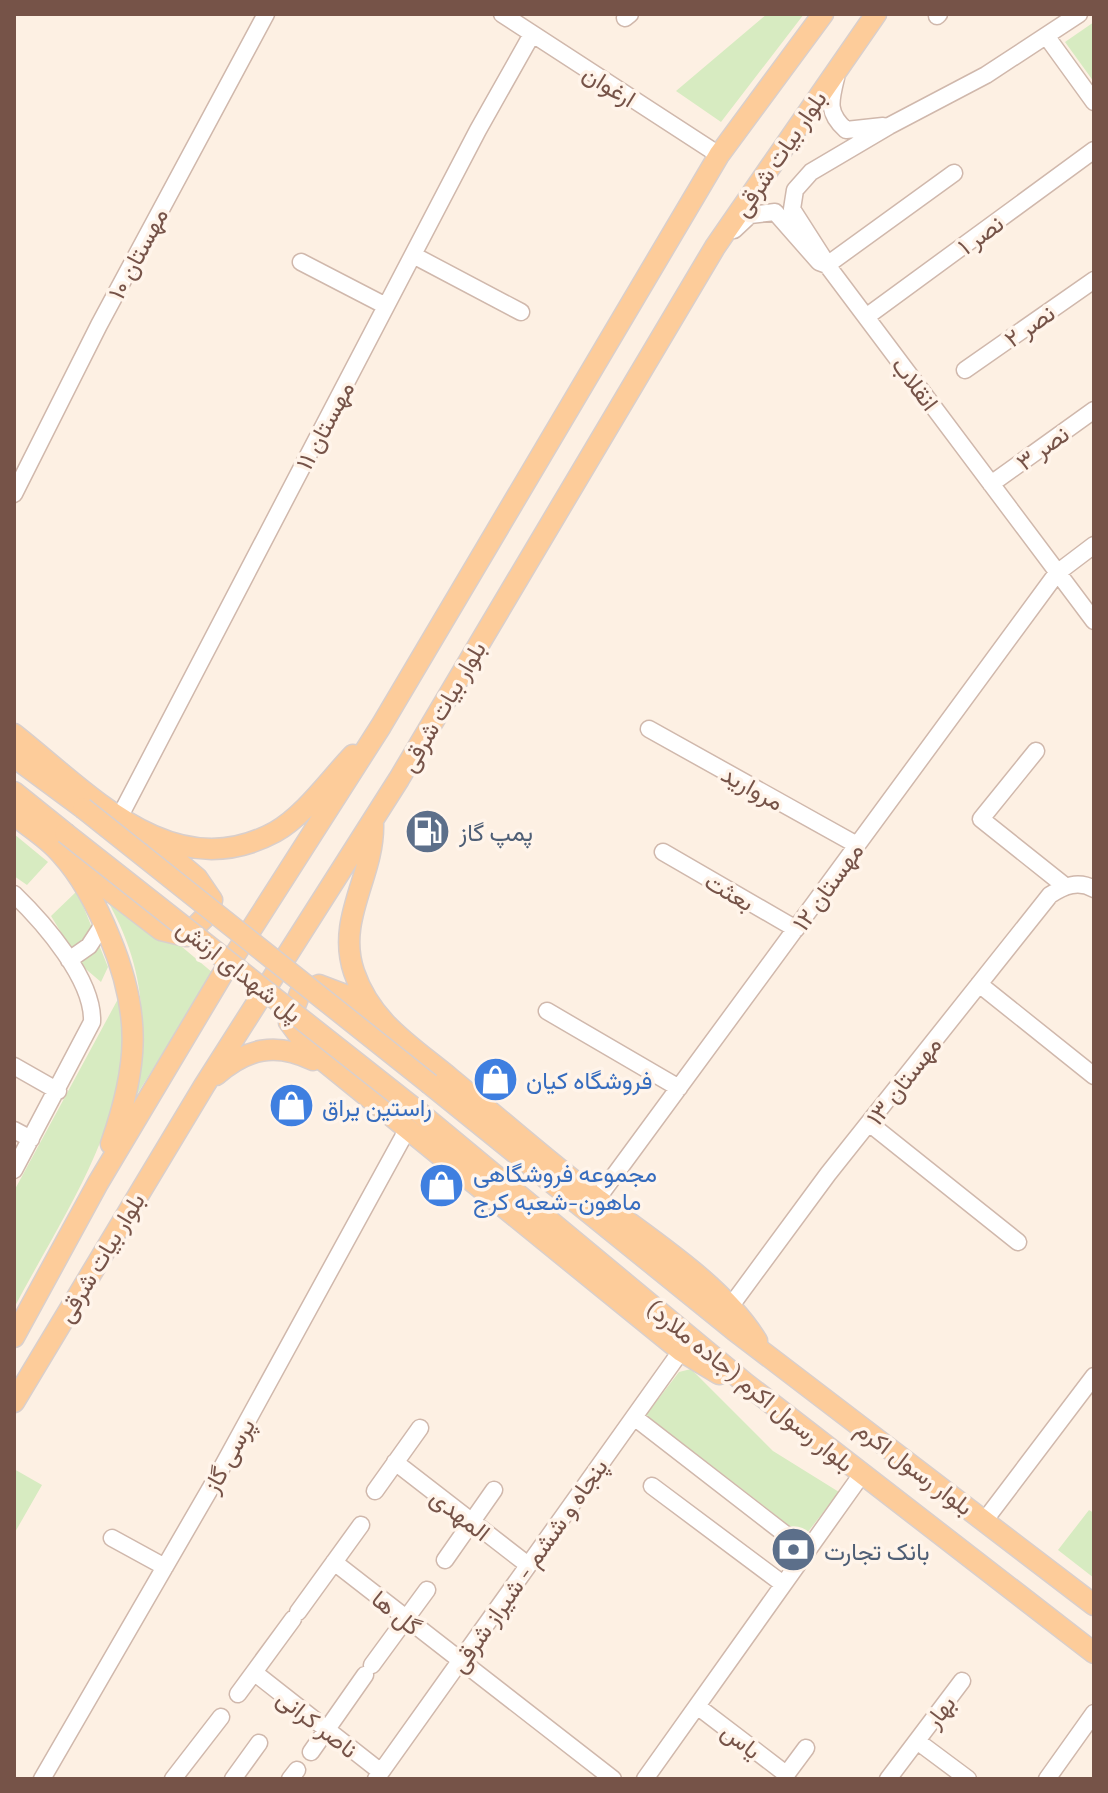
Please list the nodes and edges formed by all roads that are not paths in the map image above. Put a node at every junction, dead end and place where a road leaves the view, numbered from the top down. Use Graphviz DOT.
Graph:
graph roads {
  1 [pos="266,14"];
  2 [pos="502,14"];
  3 [pos="823,14"];
  4 [pos="876,14"];
  5 [pos="1079,14"];
  6 [pos="531,36"];
  7 [pos="1047,37"];
  8 [pos="839,64"];
  9 [pos="1094,102"];
  10 [pos="889,126"];
  11 [pos="1094,150"];
  12 [pos="719,155"];
  13 [pos="954,173"];
  14 [pos="715,247"];
  15 [pos="413,255"];
  16 [pos="301,262"];
  17 [pos="827,265"];
  18 [pos="1094,280"];
  19 [pos="386,306"];
  20 [pos="521,312"];
  21 [pos="866,317"];
  22 [pos="965,370"];
  23 [pos="1094,410"];
  24 [pos="991,484"];
  25 [pos="14,494"];
  26 [pos="1094,545"];
  27 [pos="1057,573"];
  28 [pos="1094,621"];
  29 [pos="381,726"];
  30 [pos="649,729"];
  31 [pos="14,734"];
  32 [pos="1036,751"];
  33 [pos="14,757"];
  34 [pos="14,792"];
  35 [pos="120,816"];
  36 [pos="18,821"];
  37 [pos="373,823"];
  38 [pos="145,834"];
  39 [pos="63,842"];
  40 [pos="857,845"];
  41 [pos="663,852"];
  42 [pos="1091,882"];
  43 [pos="1065,886"];
  44 [pos="14,894"];
  45 [pos="104,923"];
  46 [pos="796,929"];
  47 [pos="69,960"];
  48 [pos="979,984"];
  49 [pos="547,1011"];
  50 [pos="375,1016"];
  51 [pos="14,1066"];
  52 [pos="335,1070"];
  53 [pos="1094,1076"];
  54 [pos="430,1084"];
  55 [pos="204,1086"];
  56 [pos="679,1088"];
  57 [pos="58,1091"];
  58 [pos="414,1108"];
  59 [pos="869,1123"];
  60 [pos="408,1128"];
  61 [pos="14,1130"];
  62 [pos="31,1139"];
  63 [pos="14,1170"];
  64 [pos="98,1183"];
  65 [pos="597,1199"];
  66 [pos="1018,1242"];
  67 [pos="730,1307"];
  68 [pos="734,1330"];
  69 [pos="14,1337"];
  70 [pos="681,1351"];
  71 [pos="766,1355"];
  72 [pos="1094,1376"];
  73 [pos="745,1383"];
  74 [pos="14,1402"];
  75 [pos="634,1417"];
  76 [pos="420,1428"];
  77 [pos="395,1462"];
  78 [pos="862,1474"];
  79 [pos="652,1486"];
  80 [pos="494,1490"];
  81 [pos="375,1491"];
  82 [pos="985,1520"];
  83 [pos="471,1522"];
  84 [pos="361,1525"];
  85 [pos="112,1538"];
  86 [pos="807,1551"];
  87 [pos="445,1560"];
  88 [pos="334,1562"];
  89 [pos="528,1565"];
  90 [pos="165,1567"];
  91 [pos="783,1584"];
  92 [pos="427,1590"];
  93 [pos="1094,1605"];
  94 [pos="405,1619"];
  95 [pos="1094,1653"];
  96 [pos="459,1662"];
  97 [pos="255,1673"];
  98 [pos="962,1681"];
  99 [pos="238,1694"];
  100 [pos="697,1706"];
  101 [pos="1094,1713"];
  102 [pos="221,1717"];
  103 [pos="327,1730"];
  104 [pos="917,1741"];
  105 [pos="259,1743"];
  106 [pos="806,1748"];
  107 [pos="311,1752"];
  108 [pos="183,1776"];
  109 [pos="378,1776"];
  110 [pos="784,1777"];
  111 [pos="42,1779"];
  112 [pos="233,1779"];
  113 [pos="613,1779"];
  114 [pos="645,1779"];
  115 [pos="888,1779"];
  116 [pos="968,1779"];
  117 [pos="1047,1779"];
  1 -- 25 [label="street, مهستان ۱۰"];
  2 -- 6 [label="street, ارغوان"];
  3 -- 12 [label="main road, بلوار بیات شرقی"];
  4 -- 8 [label="main road, بلوار بیات شرقی"];
  5 -- 7 [label="street"];
  6 -- 12 [label="street, ارغوان"];
  6 -- 15 [label="street, مهستان ۱۱"];
  7 -- 9 [label="street"];
  7 -- 10 [label="street"];
  8 -- 10 [label="street"];
  8 -- 14 [label="main road, بلوار بیات شرقی"];
  10 -- 17 [label="street"];
  11 -- 21 [label="street, نصر ۱"];
  12 -- 29 [label="main road, بلوار بیات شرقی"];
  13 -- 17 [label="street"];
  14 -- 17 [label="street, انقلاب"];
  14 -- 37 [label="main road, بلوار بیات شرقی"];
  15 -- 19 [label="street, مهستان ۱۱"];
  15 -- 20 [label="street"];
  16 -- 19 [label="street"];
  17 -- 21 [label="street, انقلاب"];
  18 -- 22 [label="street, نصر ۲"];
  19 -- 35 [label="street, مهستان ۱۱"];
  21 -- 24 [label="street, انقلاب"];
  23 -- 24 [label="street, نصر ۳"];
  24 -- 27 [label="street, انقلاب"];
  26 -- 27 [label="street, مهستان ۱۲"];
  27 -- 28 [label="street, انقلاب"];
  27 -- 40 [label="street, مهستان ۱۲"];
  29 -- 38 [label="main road"];
  29 -- 64 [label="main road, بلوار بیات شرقی"];
  30 -- 40 [label="street, مروارید"];
  31 -- 35 [label="main road"];
  32 -- 43 [label="street"];
  33 -- 54 [label="main road, پل شهدای ارتش, bridge"];
  34 -- 39 [label="main road"];
  35 -- 38 [label="main road"];
  36 -- 39 [label="main road"];
  37 -- 50 [label="main road"];
  37 -- 55 [label="main road, بلوار بیات شرقی"];
  38 -- 39 [label="main road"];
  39 -- 45 [label="main road"];
  39 -- 58 [label="main road, پل شهدای ارتش, bridge"];
  40 -- 46 [label="street, مهستان ۱۲"];
  41 -- 46 [label="street, بعثت"];
  42 -- 43 [label="street"];
  43 -- 48 [label="street, مهستان ۱۳"];
  44 -- 47 [label="street"];
  45 -- 47 [label="street"];
  45 -- 64 [label="main road"];
  46 -- 56 [label="street, مهستان ۱۲"];
  47 -- 57 [label="street"];
  48 -- 53 [label="street"];
  48 -- 59 [label="street, مهستان ۱۳"];
  49 -- 56 [label="street"];
  50 -- 52 [label="main road"];
  50 -- 65 [label="main road"];
  51 -- 57 [label="street"];
  52 -- 55 [label="main road"];
  52 -- 60 [label="main road"];
  54 -- 68 [label="main road, بلوار رسول اکرم (جاده ملارد)"];
  55 -- 74 [label="main road, بلوار بیات شرقی"];
  56 -- 65 [label="street, مهستان ۱۲"];
  57 -- 62 [label="street"];
  58 -- 73 [label="main road, بلوار رسول اکرم (جاده ملارد)"];
  59 -- 66 [label="street"];
  59 -- 67 [label="street, مهستان ۱۳"];
  60 -- 70 [label="main road"];
  60 -- 90 [label="street, پرسی گاز"];
  61 -- 62 [label="street"];
  62 -- 63 [label="street"];
  64 -- 69 [label="main road, بلوار بیات شرقی"];
  65 -- 67 [label="main road"];
  67 -- 71 [label="main road"];
  68 -- 71 [label="main road, بلوار رسول اکرم"];
  70 -- 73 [label="main road"];
  70 -- 75 [label="street, پنجاه و ششم - شیراز شرقی"];
  71 -- 82 [label="main road, بلوار رسول اکرم"];
  72 -- 82 [label="street"];
  73 -- 78 [label="main road, بلوار رسول اکرم (جاده ملارد)"];
  75 -- 86 [label="street"];
  75 -- 89 [label="street, پنجاه و ششم - شیراز شرقی"];
  76 -- 77 [label="street"];
  77 -- 81 [label="street"];
  77 -- 83 [label="street, المهدی"];
  78 -- 86 [label="street"];
  78 -- 95 [label="main road, بلوار رسول اکرم (جاده ملارد)"];
  79 -- 91 [label="street"];
  80 -- 83 [label="street"];
  82 -- 93 [label="main road, بلوار رسول اکرم"];
  83 -- 87 [label="street"];
  83 -- 89 [label="street, المهدی"];
  84 -- 88 [label="street"];
  85 -- 90 [label="street"];
  86 -- 91 [label="street"];
  88 -- 94 [label="street, گل ها"];
  88 -- 97 [label="street"];
  89 -- 96 [label="street, پنجاه و ششم - شیراز شرقی"];
  90 -- 111 [label="street, پرسی گاز"];
  91 -- 100 [label="street"];
  92 -- 94 [label="street"];
  94 -- 96 [label="street, گل ها"];
  94 -- 103 [label="street"];
  96 -- 109 [label="street, پنجاه و ششم - شیراز شرقی"];
  96 -- 113 [label="street, گل ها"];
  97 -- 99 [label="street"];
  97 -- 103 [label="street, ناصر کرانی"];
  98 -- 104 [label="street, بهار"];
  100 -- 110 [label="street, یاس"];
  100 -- 114 [label="street"];
  101 -- 117 [label="street"];
  102 -- 108 [label="street"];
  103 -- 107 [label="street"];
  103 -- 109 [label="street, ناصر کرانی"];
  104 -- 115 [label="street, بهار"];
  104 -- 116 [label="street, بهار"];
  105 -- 112 [label="street"];
  106 -- 110 [label="street, یاس"];
}
